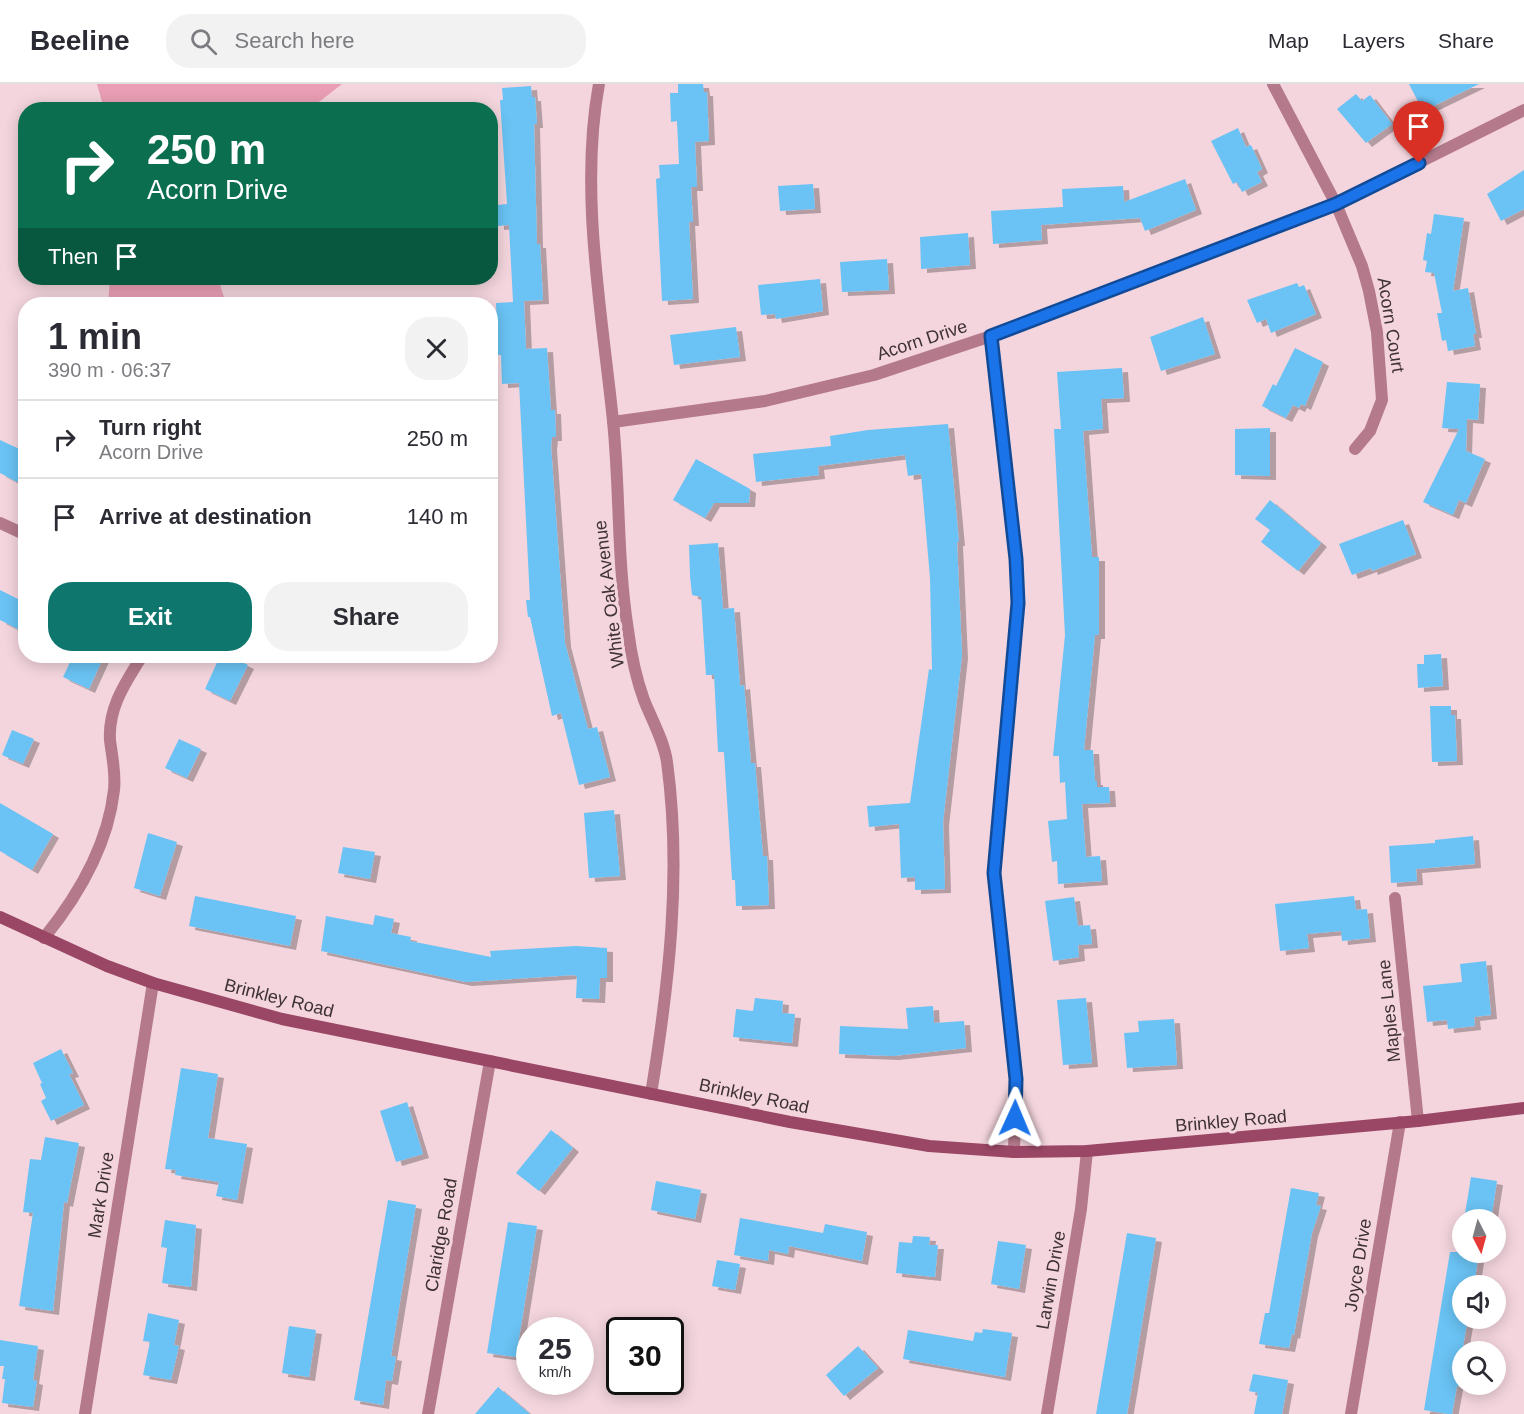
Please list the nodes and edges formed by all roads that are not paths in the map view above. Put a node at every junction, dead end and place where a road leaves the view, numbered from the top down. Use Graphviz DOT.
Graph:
graph roads {
  1 [pos="599,84"];
  2 [pos="1273,84"];
  3 [pos="1524,110"];
  4 [pos="1336,204"];
  5 [pos="991,336"];
  6 [pos="613,422"];
  7 [pos="1355,448"];
  8 [pos="0,523"];
  9 [pos="18,532"];
  10 [pos="138,663"];
  11 [pos="1395,898"];
  12 [pos="0,917"];
  13 [pos="44,938"];
  14 [pos="153,982"];
  15 [pos="490,1061"];
  16 [pos="651,1094"];
  17 [pos="1524,1108"];
  18 [pos="1418,1120"];
  19 [pos="1400,1122"];
  20 [pos="1087,1151"];
  21 [pos="1014,1152"];
  22 [pos="85,1414"];
  23 [pos="428,1414"];
  24 [pos="1047,1414"];
  25 [pos="1351,1414"];
  1 -- 6 [label="street, White Oak Avenue"];
  2 -- 4 [label="street, Acorn Court"];
  3 -- 4 [label="street, Acorn Drive"];
  4 -- 5 [label="street, Acorn Drive"];
  4 -- 7 [label="street, Acorn Court"];
  5 -- 6 [label="street, Acorn Drive"];
  5 -- 21 [label="street"];
  6 -- 16 [label="street, White Oak Avenue"];
  8 -- 9 [label="street"];
  10 -- 13 [label="street"];
  11 -- 18 [label="street, Maples Lane"];
  12 -- 13 [label="main road, Brinkley Road"];
  13 -- 14 [label="main road, Brinkley Road"];
  14 -- 15 [label="main road, Brinkley Road"];
  14 -- 22 [label="street, Mark Drive"];
  15 -- 16 [label="main road, Brinkley Road"];
  15 -- 23 [label="street, Claridge Road"];
  16 -- 21 [label="main road, Brinkley Road"];
  17 -- 18 [label="main road, Brinkley Road"];
  18 -- 19 [label="main road, Brinkley Road"];
  19 -- 20 [label="main road, Brinkley Road"];
  19 -- 25 [label="street, Joyce Drive"];
  20 -- 21 [label="main road, Brinkley Road"];
  20 -- 24 [label="street, Larwin Drive"];
}
